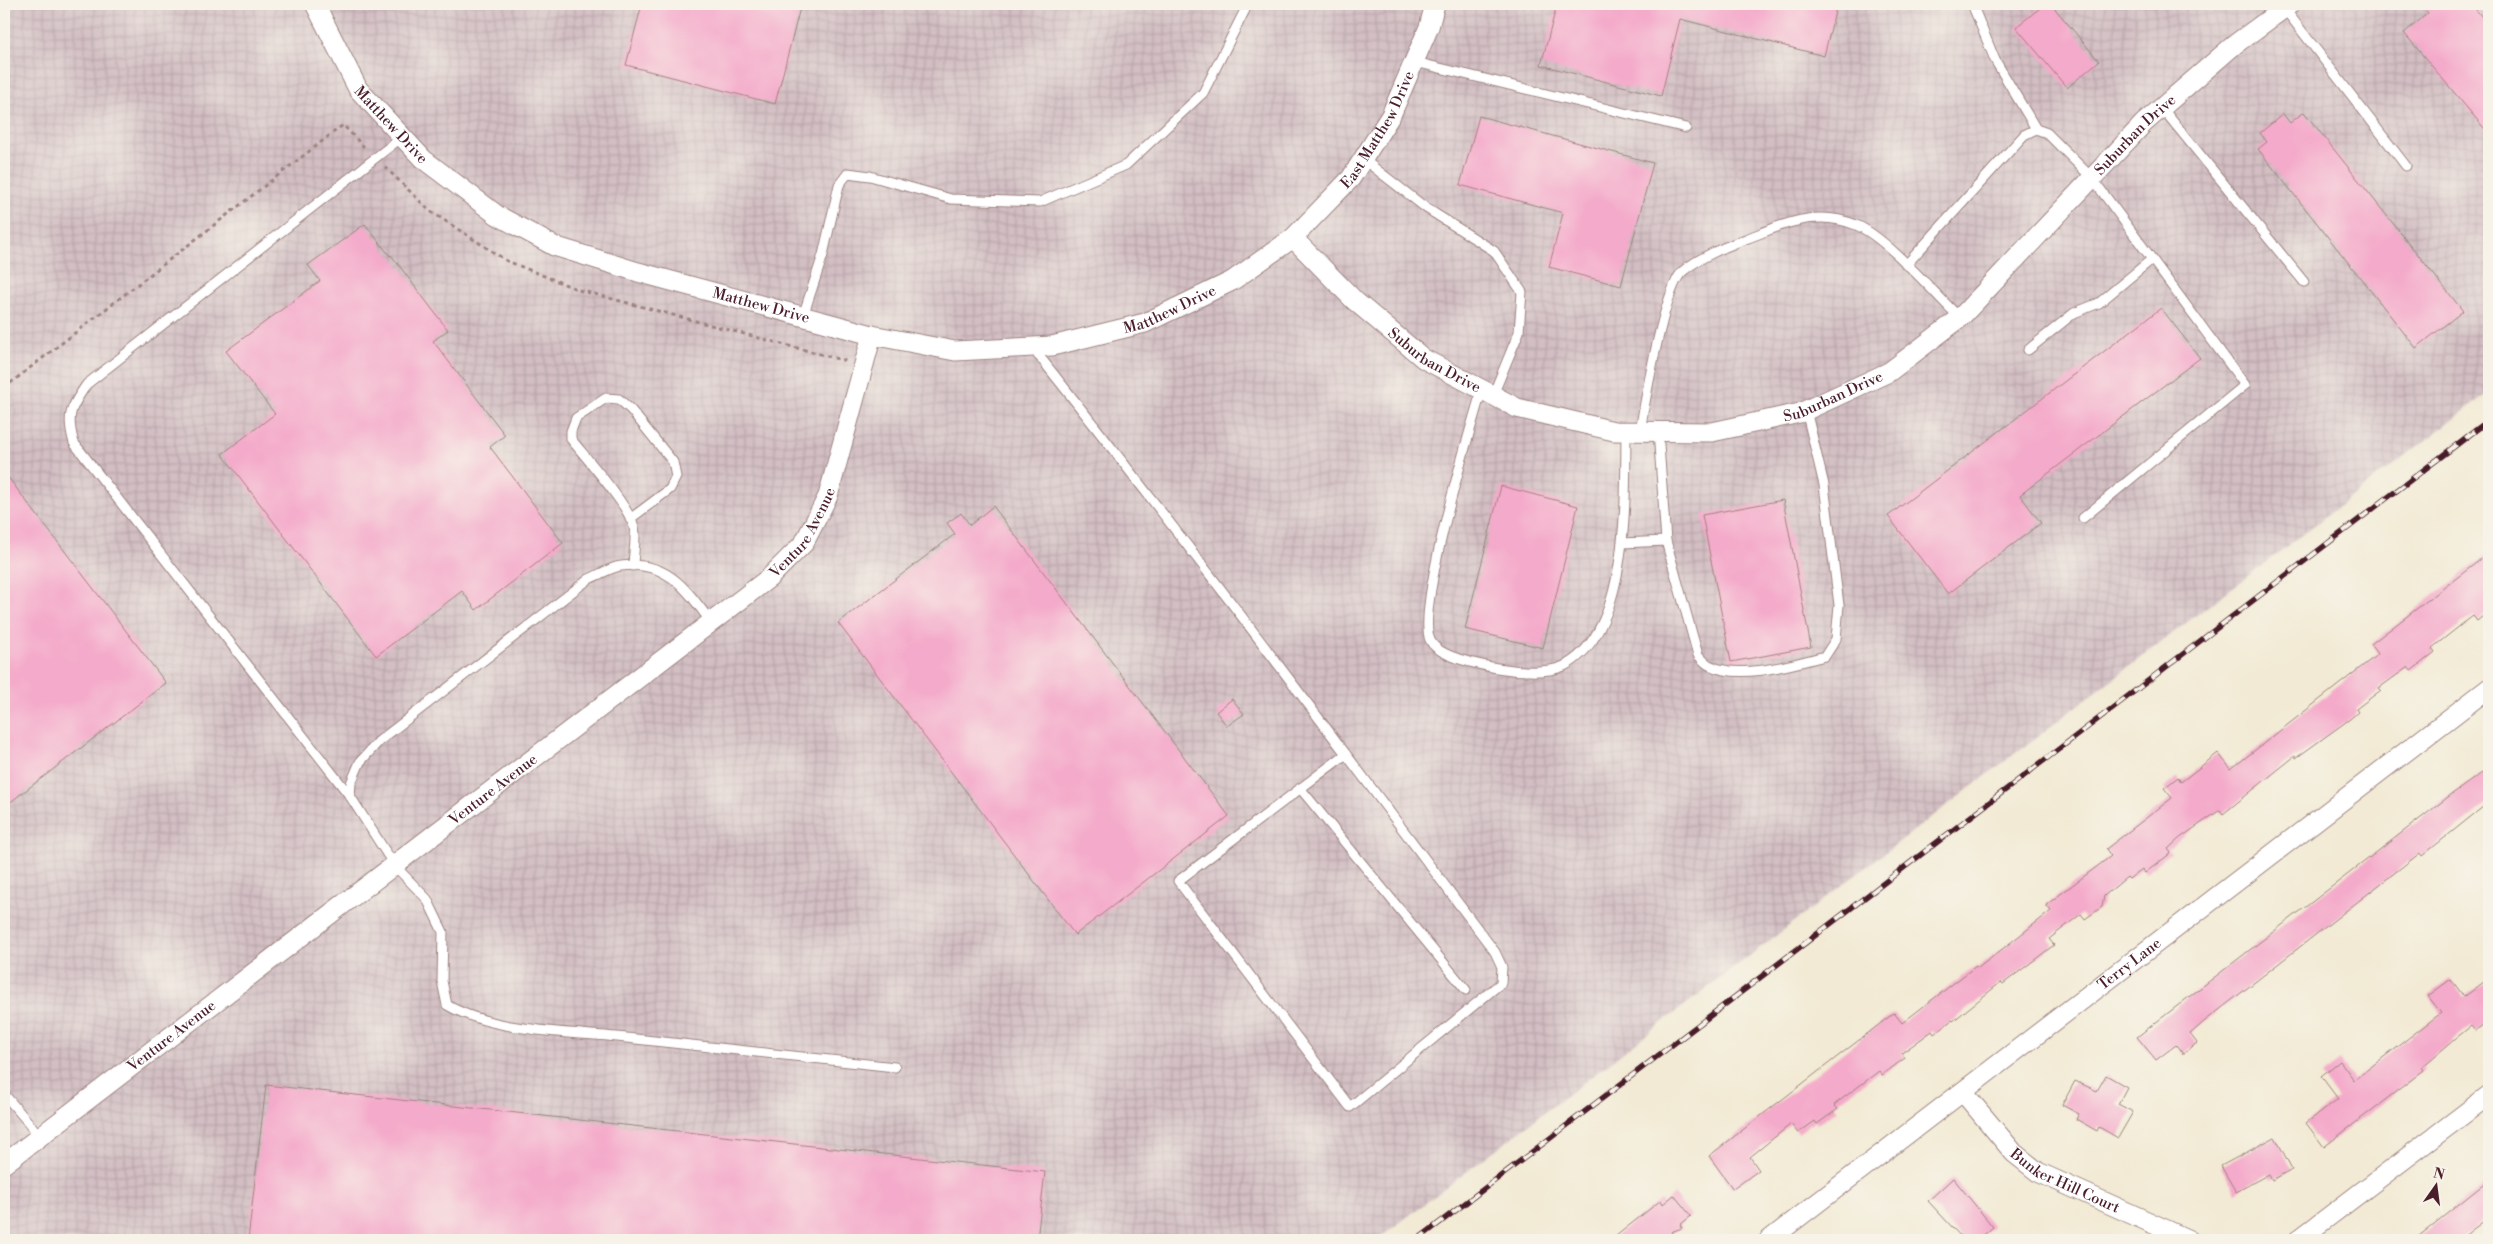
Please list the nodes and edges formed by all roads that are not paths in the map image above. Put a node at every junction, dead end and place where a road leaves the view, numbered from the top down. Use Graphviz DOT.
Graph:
graph roads {
  1 [pos="315,4"];
  2 [pos="1248,4"];
  3 [pos="1435,4"];
  4 [pos="1972,4"];
  5 [pos="2287,6"];
  6 [pos="1415,62"];
  7 [pos="2162,108"];
  8 [pos="1686,128"];
  9 [pos="2036,129"];
  10 [pos="402,137"];
  11 [pos="1363,159"];
  12 [pos="2406,166"];
  13 [pos="2092,178"];
  14 [pos="1293,238"];
  15 [pos="2152,259"];
  16 [pos="1906,265"];
  17 [pos="2304,282"];
  18 [pos="803,316"];
  19 [pos="1960,318"];
  20 [pos="872,335"];
  21 [pos="1032,347"];
  22 [pos="2028,350"];
  23 [pos="1487,392"];
  24 [pos="1806,410"];
  25 [pos="1641,431"];
  26 [pos="2083,518"];
  27 [pos="630,519"];
  28 [pos="1666,541"];
  29 [pos="1622,543"];
  30 [pos="633,566"];
  31 [pos="711,622"];
  32 [pos="2489,688"];
  33 [pos="1346,754"];
  34 [pos="1300,788"];
  35 [pos="350,796"];
  36 [pos="394,865"];
  37 [pos="1466,990"];
  38 [pos="895,1067"];
  39 [pos="1963,1092"];
  40 [pos="4,1094"];
  41 [pos="2489,1096"];
  42 [pos="40,1136"];
  43 [pos="4,1164"];
  44 [pos="1769,1240"];
  45 [pos="2189,1240"];
  46 [pos="2298,1240"];
  1 -- 10 [label="street, Matthew Drive"];
  2 -- 18 [label="lane"];
  3 -- 6 [label="street, East Matthew Drive"];
  4 -- 9 [label="lane"];
  5 -- 7 [label="street, Suburban Drive"];
  5 -- 12 [label="lane"];
  6 -- 8 [label="lane"];
  6 -- 11 [label="street, East Matthew Drive"];
  7 -- 13 [label="street, Suburban Drive"];
  7 -- 17 [label="lane"];
  9 -- 13 [label="lane"];
  9 -- 16 [label="lane"];
  10 -- 18 [label="street, Matthew Drive"];
  10 -- 35 [label="lane"];
  11 -- 14 [label="street, East Matthew Drive"];
  11 -- 23 [label="lane"];
  13 -- 15 [label="lane"];
  13 -- 19 [label="street, Suburban Drive"];
  14 -- 21 [label="street, Matthew Drive"];
  14 -- 23 [label="street, Suburban Drive"];
  15 -- 22 [label="lane"];
  15 -- 26 [label="lane"];
  16 -- 19 [label="lane"];
  16 -- 25 [label="lane"];
  18 -- 20 [label="street, Matthew Drive"];
  19 -- 24 [label="street, Suburban Drive"];
  20 -- 21 [label="street, Matthew Drive"];
  20 -- 31 [label="street, Venture Avenue"];
  21 -- 33 [label="lane"];
  23 -- 25 [label="street, Suburban Drive"];
  23 -- 29 [label="lane"];
  24 -- 25 [label="street, Suburban Drive"];
  24 -- 28 [label="lane"];
  25 -- 28 [label="lane"];
  25 -- 29 [label="lane"];
  27 -- 27 [label="lane"];
  27 -- 30 [label="lane"];
  28 -- 29 [label="lane"];
  30 -- 31 [label="lane"];
  30 -- 35 [label="lane"];
  31 -- 36 [label="street, Venture Avenue"];
  32 -- 39 [label="street, Terry Lane"];
  33 -- 34 [label="lane"];
  33 -- 34 [label="lane"];
  34 -- 37 [label="lane"];
  35 -- 36 [label="lane"];
  36 -- 38 [label="lane"];
  36 -- 42 [label="street, Venture Avenue"];
  39 -- 44 [label="street, Terry Lane"];
  39 -- 45 [label="street, Bunker Hill Court"];
  40 -- 42 [label="lane"];
  41 -- 46 [label="street"];
  42 -- 43 [label="street, Venture Avenue"];
}
